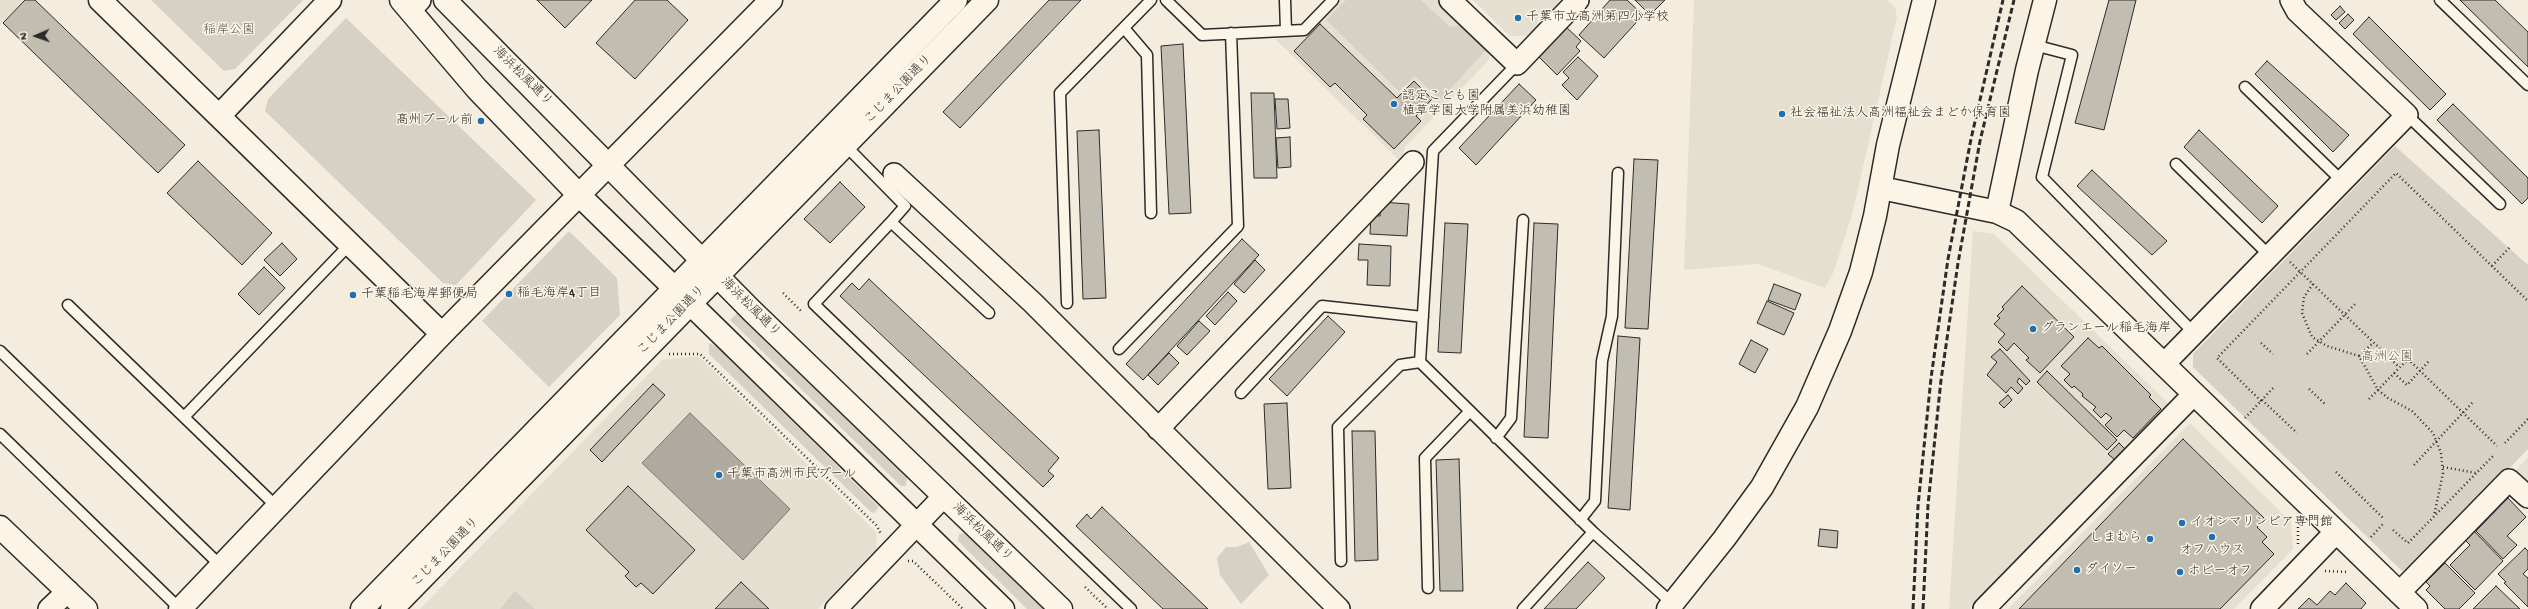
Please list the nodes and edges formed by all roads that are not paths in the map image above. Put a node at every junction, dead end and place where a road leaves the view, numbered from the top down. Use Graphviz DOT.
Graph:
graph roads {
  1 [pos="100,0"];
  2 [pos="330,0"];
  3 [pos="445,0"];
  4 [pos="771,0"];
  5 [pos="956,0"];
  6 [pos="987,0"];
  7 [pos="1151,0"];
  8 [pos="1166,0"];
  9 [pos="1285,0"];
  10 [pos="1333,0"];
  11 [pos="1450,0"];
  12 [pos="1578,0"];
  13 [pos="2045,0"];
  14 [pos="2291,0"];
  15 [pos="2440,0"];
  16 [pos="1921,1"];
  17 [pos="411,3"];
  18 [pos="1124,28"];
  19 [pos="1286,31"];
  20 [pos="1232,33"];
  21 [pos="2034,45"];
  22 [pos="1517,64"];
  23 [pos="2528,85"];
  24 [pos="2245,87"];
  25 [pos="2407,114"];
  26 [pos="220,116"];
  27 [pos="845,145"];
  28 [pos="1413,162"];
  29 [pos="2176,164"];
  30 [pos="608,165"];
  31 [pos="1618,173"];
  32 [pos="894,174"];
  33 [pos="2342,182"];
  34 [pos="1881,188"];
  35 [pos="579,195"];
  36 [pos="2500,204"];
  37 [pos="1997,212"];
  38 [pos="1151,213"];
  39 [pos="1523,220"];
  40 [pos="891,222"];
  41 [pos="350,244"];
  42 [pos="2278,257"];
  43 [pos="710,268"];
  44 [pos="682,296"];
  45 [pos="1067,303"];
  46 [pos="68,305"];
  47 [pos="989,313"];
  48 [pos="1423,317"];
  49 [pos="2194,333"];
  50 [pos="442,334"];
  51 [pos="1119,349"];
  52 [pos="0,350"];
  53 [pos="1420,362"];
  54 [pos="2164,364"];
  55 [pos="1241,393"];
  56 [pos="2194,394"];
  57 [pos="1470,411"];
  58 [pos="184,417"];
  59 [pos="1158,429"];
  60 [pos="0,434"];
  61 [pos="1496,438"];
  62 [pos="944,496"];
  63 [pos="2528,497"];
  64 [pos="277,507"];
  65 [pos="1580,520"];
  66 [pos="917,525"];
  67 [pos="0,527"];
  68 [pos="1593,532"];
  69 [pos="2335,533"];
  70 [pos="1341,561"];
  71 [pos="221,566"];
  72 [pos="1428,588"];
  73 [pos="68,591"];
  74 [pos="2399,593"];
  75 [pos="1670,607"];
  76 [pos="49,609"];
  77 [pos="86,609"];
  78 [pos="180,609"];
  79 [pos="362,609"];
  80 [pos="392,609"];
  81 [pos="836,609"];
  82 [pos="1003,609"];
  83 [pos="1061,609"];
  84 [pos="1131,609"];
  85 [pos="1338,609"];
  86 [pos="1523,609"];
  87 [pos="1984,609"];
  88 [pos="2262,609"];
  89 [pos="2416,609"];
  1 -- 26 [label="street"];
  2 -- 26 [label="street"];
  3 -- 30 [label="street, 海浜松風通り"];
  4 -- 30 [label="street"];
  5 -- 43 [label="street, こじま公園通り"];
  6 -- 27 [label="street, こじま公園通り"];
  7 -- 18 [label="lane"];
  8 -- 20 [label="lane"];
  9 -- 19 [label="lane"];
  10 -- 19 [label="lane"];
  11 -- 22 [label="street"];
  12 -- 22 [label="street"];
  13 -- 21 [label="street"];
  14 -- 25 [label="street"];
  15 -- 23 [label="lane"];
  16 -- 34 [label="street"];
  17 -- 35 [label="street"];
  18 -- 38 [label="lane"];
  18 -- 45 [label="lane"];
  19 -- 20 [label="lane"];
  20 -- 51 [label="lane"];
  21 -- 37 [label="street"];
  21 -- 49 [label="lane"];
  22 -- 48 [label="lane"];
  24 -- 33 [label="lane"];
  25 -- 33 [label="street"];
  25 -- 36 [label="lane"];
  26 -- 41 [label="street"];
  27 -- 40 [label="lane"];
  27 -- 43 [label="street, こじま公園通り"];
  28 -- 59 [label="street"];
  29 -- 42 [label="lane"];
  30 -- 35 [label="street"];
  30 -- 43 [label="street, 海浜松風通り"];
  31 -- 65 [label="lane"];
  32 -- 59 [label="street"];
  33 -- 42 [label="street"];
  34 -- 37 [label="street"];
  34 -- 75 [label="street"];
  35 -- 44 [label="street"];
  35 -- 50 [label="street"];
  37 -- 54 [label="street"];
  39 -- 61 [label="lane"];
  40 -- 47 [label="lane"];
  40 -- 84 [label="lane"];
  41 -- 50 [label="street"];
  41 -- 58 [label="lane"];
  42 -- 49 [label="street"];
  43 -- 44 [label="street, こじま公園通り"];
  43 -- 62 [label="street, 海浜松風通り"];
  44 -- 66 [label="street"];
  44 -- 79 [label="street, こじま公園通り"];
  44 -- 80 [label="street, こじま公園通り"];
  46 -- 58 [label="lane"];
  48 -- 53 [label="lane"];
  48 -- 55 [label="lane"];
  49 -- 54 [label="street"];
  50 -- 64 [label="street"];
  52 -- 71 [label="lane"];
  53 -- 57 [label="lane"];
  53 -- 70 [label="lane"];
  54 -- 56 [label="street"];
  56 -- 69 [label="street"];
  56 -- 87 [label="street"];
  57 -- 61 [label="lane"];
  57 -- 72 [label="lane"];
  58 -- 64 [label="lane"];
  59 -- 85 [label="street"];
  60 -- 78 [label="lane"];
  61 -- 65 [label="lane"];
  62 -- 66 [label="street"];
  62 -- 83 [label="street, 海浜松風通り"];
  63 -- 74 [label="street"];
  64 -- 71 [label="street"];
  65 -- 68 [label="lane"];
  66 -- 81 [label="street"];
  66 -- 82 [label="street"];
  67 -- 73 [label="street"];
  68 -- 75 [label="lane"];
  68 -- 86 [label="lane"];
  69 -- 74 [label="street"];
  69 -- 88 [label="street"];
  71 -- 78 [label="street"];
  73 -- 76 [label="street"];
  73 -- 77 [label="street"];
  74 -- 89 [label="street"];
}
